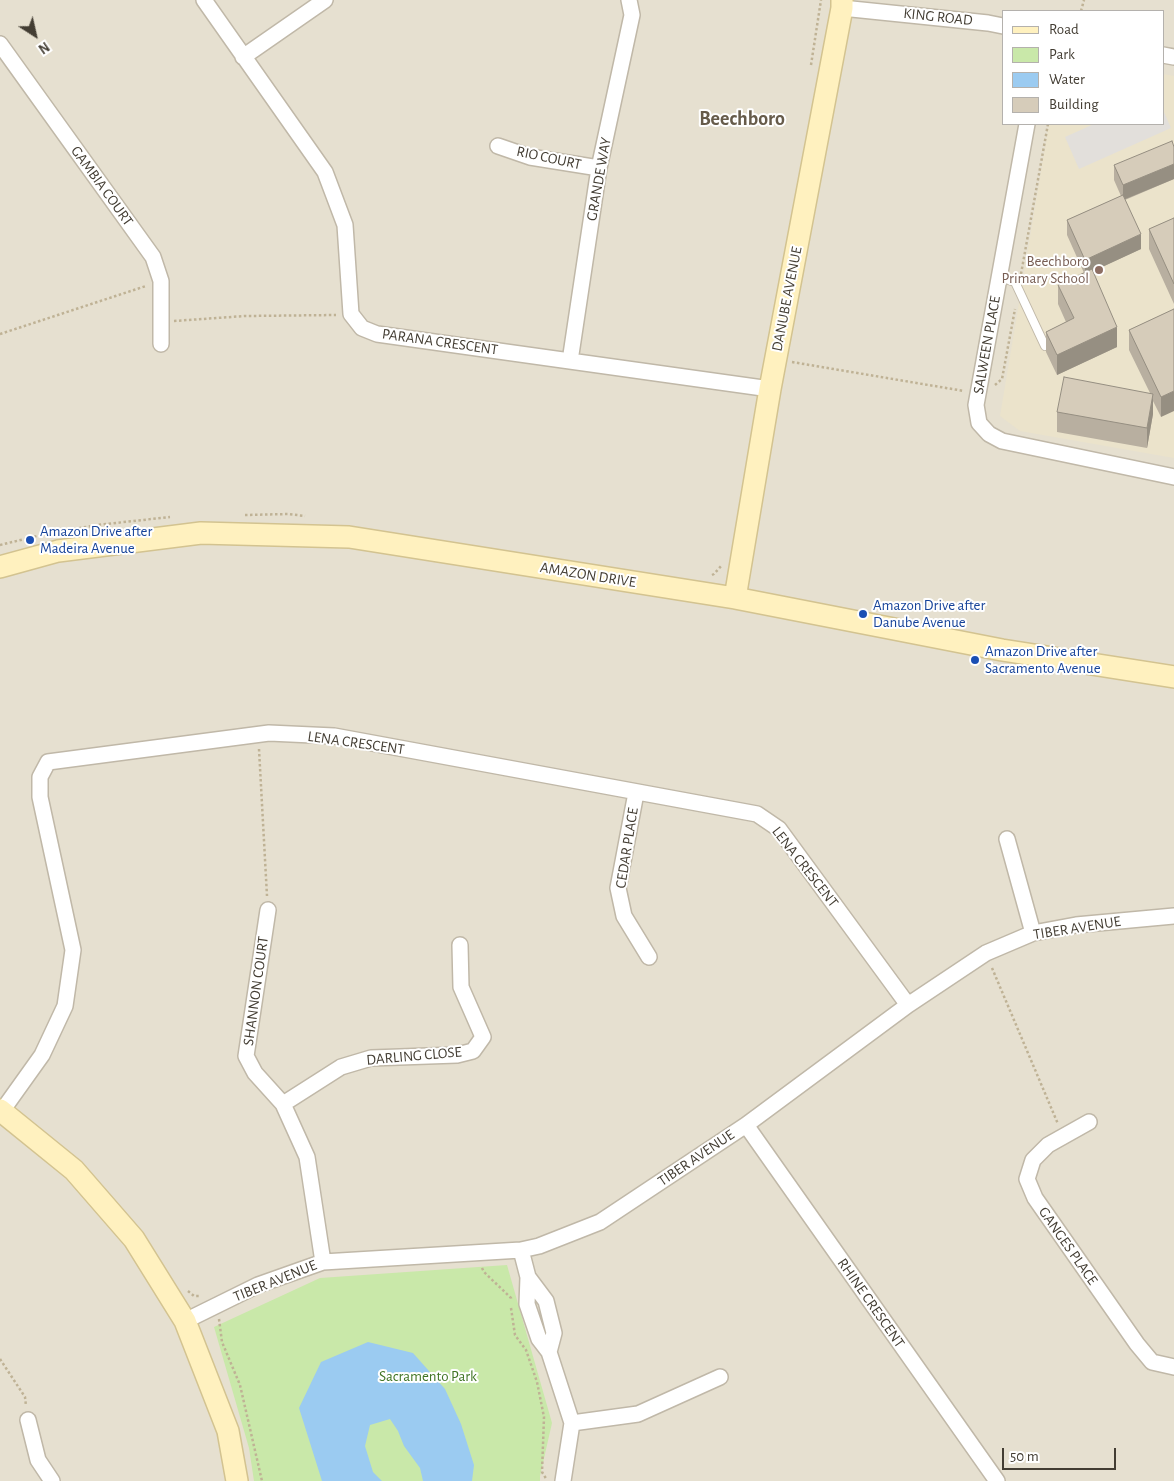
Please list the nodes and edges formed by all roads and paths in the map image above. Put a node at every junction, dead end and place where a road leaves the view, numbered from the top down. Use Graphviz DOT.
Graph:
graph roads {
  1 [pos="204,0"];
  2 [pos="325,0"];
  3 [pos="629,0"];
  4 [pos="821,0"];
  5 [pos="842,4"];
  6 [pos="1002,26"];
  7 [pos="0,44"];
  8 [pos="242,57"];
  9 [pos="810,72"];
  10 [pos="1027,125"];
  11 [pos="1048,125"];
  12 [pos="498,146"];
  13 [pos="599,168"];
  14 [pos="999,277"];
  15 [pos="162,281"];
  16 [pos="1020,281"];
  17 [pos="1016,300"];
  18 [pos="352,314"];
  19 [pos="160,322"];
  20 [pos="0,334"];
  21 [pos="161,344"];
  22 [pos="1045,346"];
  23 [pos="776,359"];
  24 [pos="570,361"];
  25 [pos="979,388"];
  26 [pos="770,390"];
  27 [pos="1174,477"];
  28 [pos="238,515"];
  29 [pos="170,517"];
  30 [pos="308,517"];
  31 [pos="71,530"];
  32 [pos="45,535"];
  33 [pos="0,545"];
  34 [pos="723,564"];
  35 [pos="0,566"];
  36 [pos="706,577"];
  37 [pos="735,598"];
  38 [pos="1174,677"];
  39 [pos="258,735"];
  40 [pos="636,793"];
  41 [pos="1007,839"];
  42 [pos="268,910"];
  43 [pos="1174,916"];
  44 [pos="1033,933"];
  45 [pos="460,945"];
  46 [pos="986,953"];
  47 [pos="649,957"];
  48 [pos="908,1005"];
  49 [pos="283,1104"];
  50 [pos="1,1111"];
  51 [pos="1088,1122"];
  52 [pos="746,1125"];
  53 [pos="1063,1137"];
  54 [pos="521,1250"];
  55 [pos="477,1253"];
  56 [pos="323,1262"];
  57 [pos="183,1286"];
  58 [pos="214,1307"];
  59 [pos="185,1321"];
  60 [pos="0,1359"];
  61 [pos="1174,1367"];
  62 [pos="720,1377"];
  63 [pos="28,1420"];
  64 [pos="572,1423"];
  65 [pos="52,1481"];
  66 [pos="237,1481"];
  67 [pos="262,1481"];
  68 [pos="548,1481"];
  69 [pos="563,1481"];
  70 [pos="997,1481"];
  1 -- 8 [label="street"];
  2 -- 8 [label="street"];
  3 -- 13 [label="street, GRANDE WAY"];
  4 -- 9 [label="path"];
  5 -- 6 [label="street, KING ROAD"];
  5 -- 23 [label="street, DANUBE AVENUE"];
  7 -- 15 [label="street, GAMBIA COURT"];
  8 -- 18 [label="street"];
  10 -- 14 [label="street, SALWEEN PLACE"];
  11 -- 16 [label="path"];
  12 -- 13 [label="street, RIO COURT"];
  13 -- 24 [label="street, GRANDE WAY"];
  14 -- 22 [label="lane"];
  14 -- 25 [label="street, SALWEEN PLACE"];
  15 -- 19 [label="street, GAMBIA COURT"];
  15 -- 20 [label="path"];
  17 -- 25 [label="path"];
  18 -- 19 [label="path"];
  18 -- 24 [label="street, PARANA CRESCENT"];
  19 -- 21 [label="street, GAMBIA COURT"];
  23 -- 25 [label="path"];
  23 -- 26 [label="street, DANUBE AVENUE"];
  24 -- 26 [label="street, PARANA CRESCENT"];
  25 -- 27 [label="street, SALWEEN PLACE"];
  26 -- 37 [label="street, DANUBE AVENUE"];
  28 -- 30 [label="path"];
  29 -- 31 [label="path"];
  32 -- 33 [label="path"];
  34 -- 36 [label="path"];
  35 -- 37 [label="street, AMAZON DRIVE"];
  37 -- 38 [label="street, AMAZON DRIVE"];
  39 -- 40 [label="street, LENA CRESCENT"];
  39 -- 42 [label="path"];
  39 -- 50 [label="street, LENA CRESCENT"];
  40 -- 47 [label="street, CEDAR PLACE"];
  40 -- 48 [label="street, LENA CRESCENT"];
  41 -- 44 [label="street"];
  42 -- 49 [label="street, SHANNON COURT"];
  43 -- 44 [label="street, TIBER AVENUE"];
  44 -- 46 [label="street, TIBER AVENUE"];
  45 -- 49 [label="street, DARLING CLOSE"];
  46 -- 48 [label="street, TIBER AVENUE"];
  46 -- 53 [label="path"];
  48 -- 52 [label="street, TIBER AVENUE"];
  49 -- 56 [label="street, SHANNON COURT"];
  50 -- 59 [label="street"];
  51 -- 53 [label="street, GANGES PLACE"];
  52 -- 54 [label="street, TIBER AVENUE"];
  52 -- 70 [label="street, RHINE CRESCENT"];
  53 -- 61 [label="street, GANGES PLACE"];
  54 -- 55 [label="street, TIBER AVENUE"];
  54 -- 64 [label="street"];
  55 -- 56 [label="street, TIBER AVENUE"];
  55 -- 68 [label="path"];
  56 -- 58 [label="street, TIBER AVENUE"];
  57 -- 58 [label="path"];
  58 -- 59 [label="street, TIBER AVENUE"];
  58 -- 67 [label="path"];
  59 -- 66 [label="street"];
  60 -- 63 [label="path"];
  62 -- 64 [label="street"];
  63 -- 65 [label="street"];
  64 -- 69 [label="street"];
}
